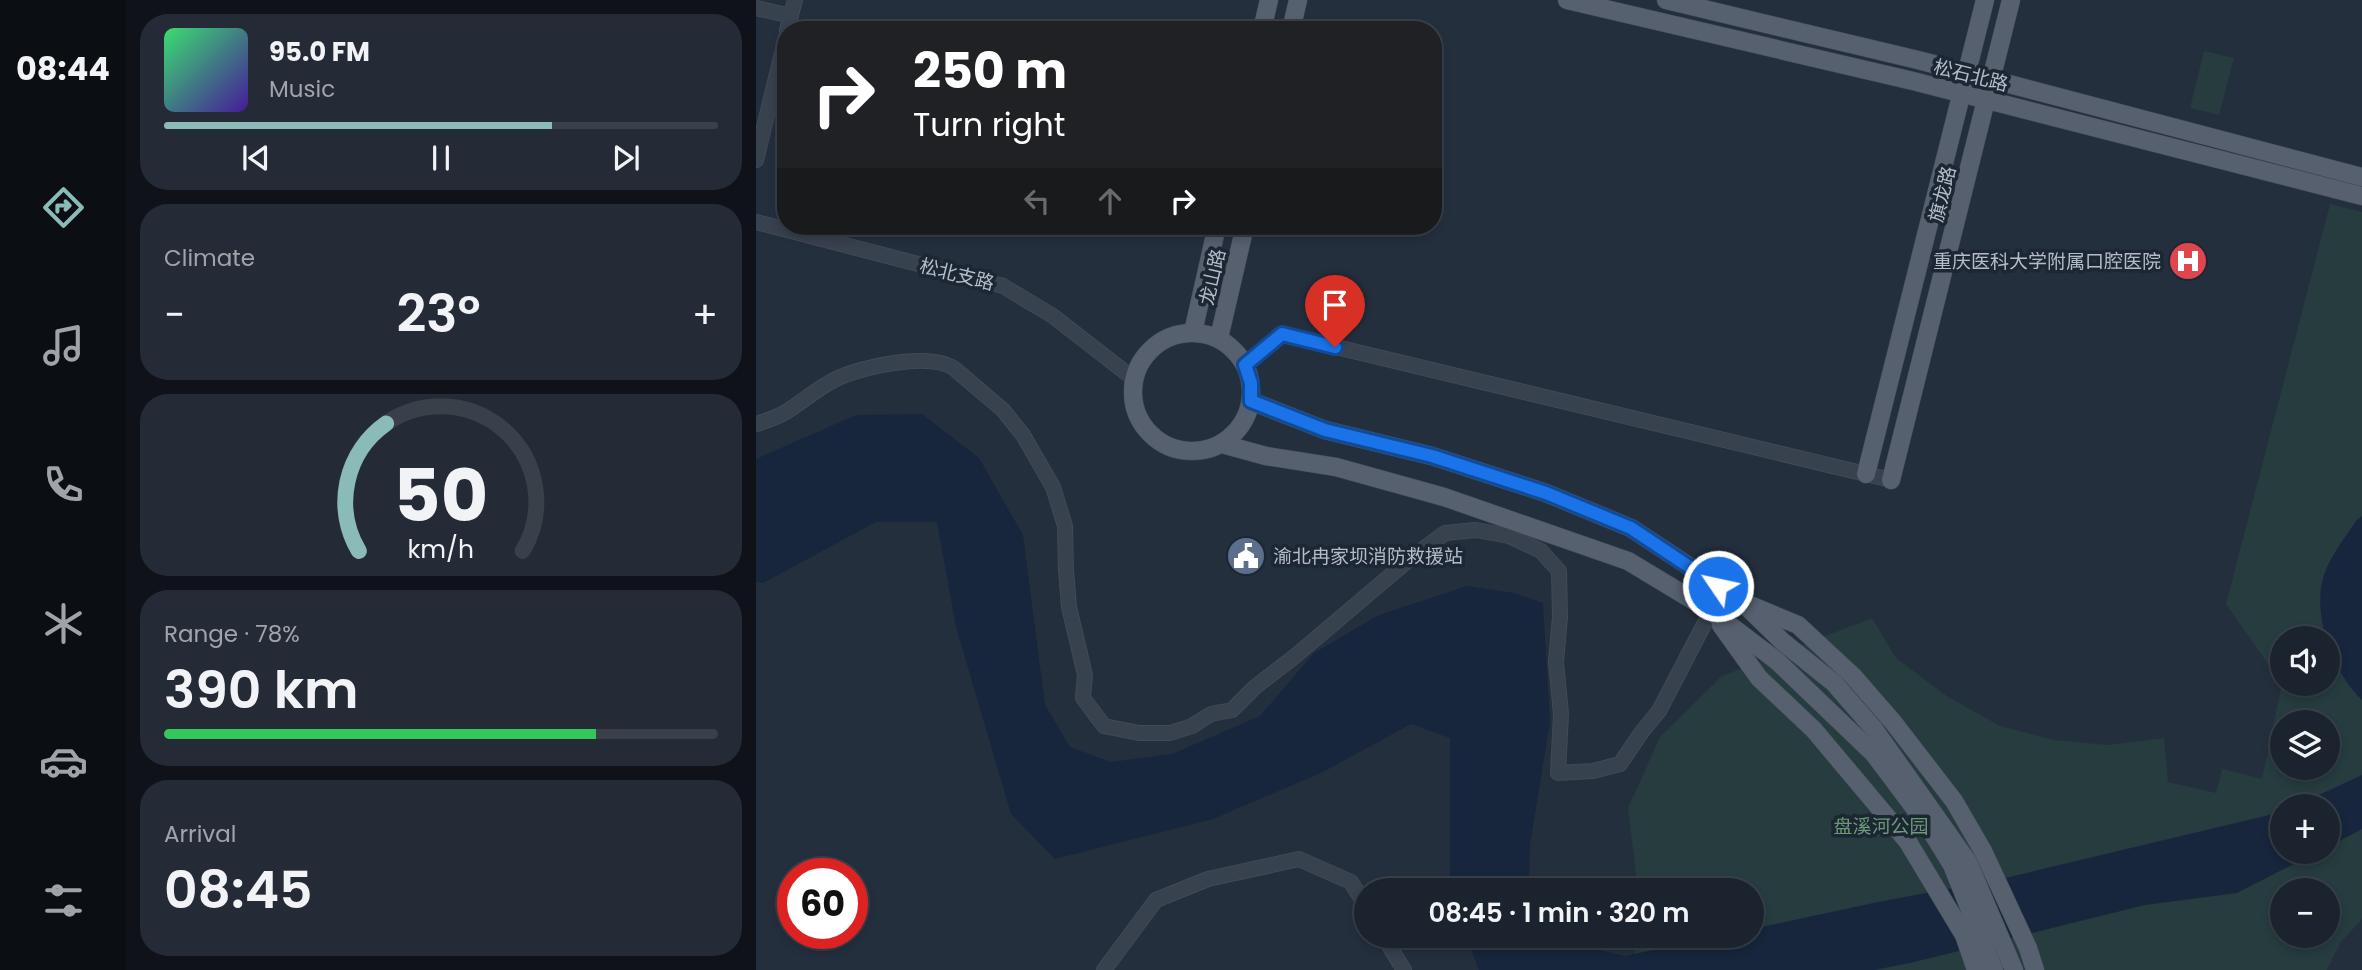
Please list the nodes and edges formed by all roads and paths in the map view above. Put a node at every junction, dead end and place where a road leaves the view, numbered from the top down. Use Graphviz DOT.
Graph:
graph roads {
  1 [pos="795,0"];
  2 [pos="1269,0"];
  3 [pos="1298,0"];
  4 [pos="1567,0"];
  5 [pos="1666,0"];
  6 [pos="1985,0"];
  7 [pos="2011,0"];
  8 [pos="756,8"];
  9 [pos="785,21"];
  10 [pos="790,21"];
  11 [pos="1264,21"];
  12 [pos="1293,21"];
  13 [pos="1967,72"];
  14 [pos="777,74"];
  15 [pos="1993,79"];
  16 [pos="1963,95"];
  17 [pos="1987,101"];
  18 [pos="756,160"];
  19 [pos="2362,177"];
  20 [pos="2362,196"];
  21 [pos="756,222"];
  22 [pos="777,227"];
  23 [pos="806,235"];
  24 [pos="1215,235"];
  25 [pos="1243,235"];
  26 [pos="1193,332"];
  27 [pos="1219,338"];
  28 [pos="1245,365"];
  29 [pos="1134,379"];
  30 [pos="1251,401"];
  31 [pos="756,425"];
  32 [pos="1222,444"];
  33 [pos="1867,474"];
  34 [pos="1891,480"];
  35 [pos="1740,600"];
  36 [pos="1711,611"];
  37 [pos="1933,822"];
  38 [pos="1354,887"];
  39 [pos="1390,948"];
  40 [pos="1104,970"];
  41 [pos="1404,970"];
  42 [pos="1976,970"];
  43 [pos="1994,970"];
  44 [pos="2014,970"];
  45 [pos="2035,970"];
  1 -- 10 [label="street"];
  2 -- 11 [label="main road"];
  3 -- 12 [label="main road"];
  4 -- 16 [label="main road, 松石北路"];
  5 -- 13 [label="main road, 松石北路"];
  6 -- 13 [label="main road"];
  7 -- 15 [label="main road, 旗龙路"];
  8 -- 9 [label="street"];
  13 -- 15 [label="main road, 松石北路"];
  13 -- 16 [label="main road"];
  14 -- 18 [label="street"];
  15 -- 17 [label="main road, 旗龙路"];
  15 -- 19 [label="main road, 松石北路"];
  16 -- 17 [label="main road, 松石北路"];
  16 -- 33 [label="main road"];
  17 -- 20 [label="main road, 松石北路"];
  17 -- 34 [label="main road, 旗龙路"];
  21 -- 22 [label="street, 松北支路"];
  23 -- 29 [label="street, 松北支路"];
  24 -- 26 [label="main road, 龙山路"];
  25 -- 27 [label="main road, 龙山路"];
  26 -- 27 [label="main road"];
  26 -- 29 [label="main road"];
  27 -- 28 [label="main road"];
  28 -- 30 [label="main road"];
  28 -- 33 [label="street"];
  29 -- 32 [label="main road"];
  30 -- 32 [label="main road"];
  30 -- 35 [label="main road"];
  31 -- 36 [label="street"];
  32 -- 36 [label="main road"];
  33 -- 34 [label="street"];
  35 -- 37 [label="main road"];
  35 -- 45 [label="main road"];
  36 -- 37 [label="main road"];
  36 -- 42 [label="main road"];
  37 -- 43 [label="main road"];
  37 -- 44 [label="main road"];
  38 -- 40 [label="street"];
  39 -- 41 [label="street"];
}
